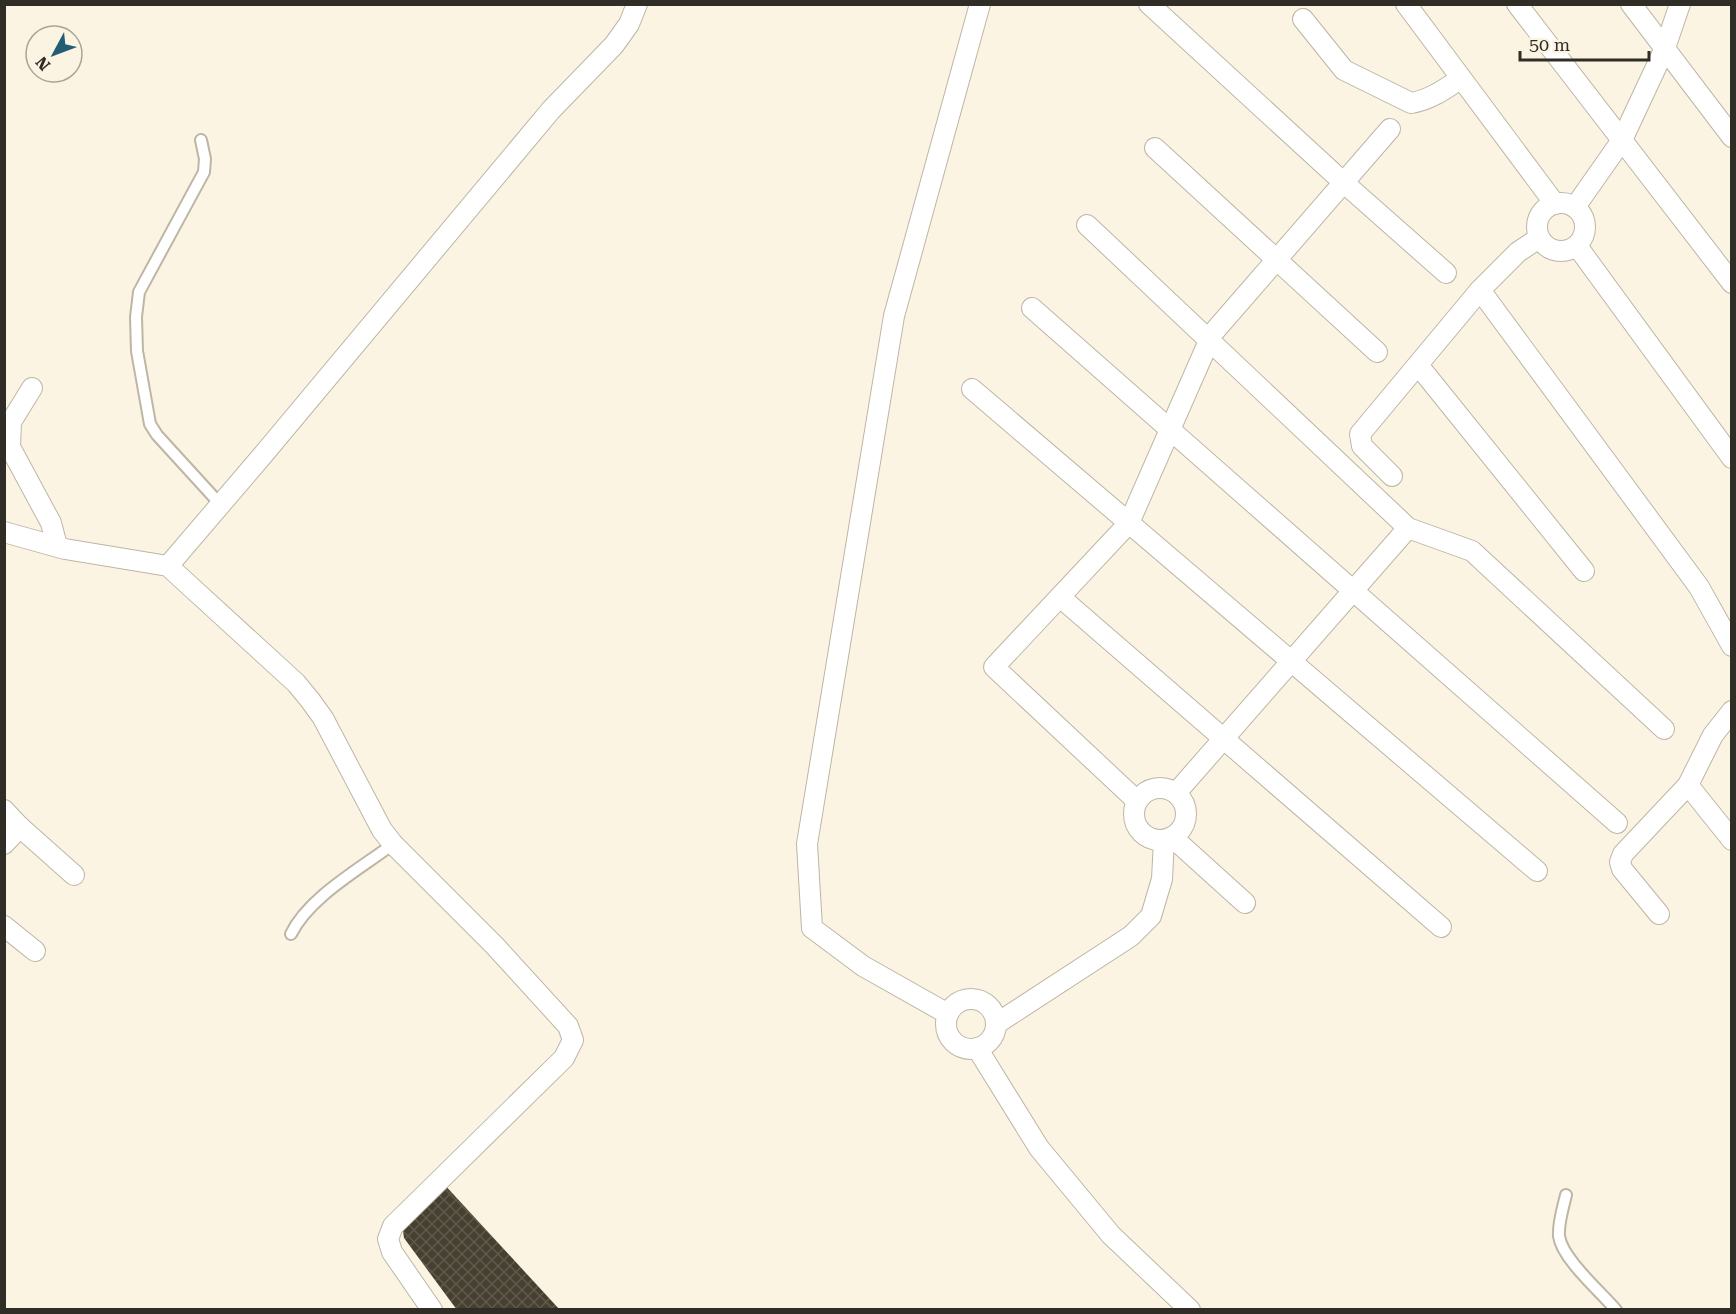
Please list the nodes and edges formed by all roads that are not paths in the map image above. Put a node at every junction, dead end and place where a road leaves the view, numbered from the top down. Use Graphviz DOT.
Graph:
graph roads {
  1 [pos="637,4"];
  2 [pos="980,4"];
  3 [pos="1149,4"];
  4 [pos="1406,4"];
  5 [pos="1517,4"];
  6 [pos="1631,4"];
  7 [pos="1680,4"];
  8 [pos="1303,19"];
  9 [pos="1665,48"];
  10 [pos="1460,79"];
  11 [pos="1390,129"];
  12 [pos="1731,137"];
  13 [pos="201,140"];
  14 [pos="1622,140"];
  15 [pos="1155,148"];
  16 [pos="1343,182"];
  17 [pos="1555,204"];
  18 [pos="1575,207"];
  19 [pos="1087,225"];
  20 [pos="1539,238"];
  21 [pos="1577,246"];
  22 [pos="1276,260"];
  23 [pos="1446,273"];
  24 [pos="1731,283"];
  25 [pos="1480,290"];
  26 [pos="1032,308"];
  27 [pos="1209,339"];
  28 [pos="1377,352"];
  29 [pos="1418,365"];
  30 [pos="32,388"];
  31 [pos="972,388"];
  32 [pos="1169,430"];
  33 [pos="1731,458"];
  34 [pos="1392,476"];
  35 [pos="220,504"];
  36 [pos="1129,523"];
  37 [pos="1408,528"];
  38 [pos="4,532"];
  39 [pos="57,546"];
  40 [pos="168,566"];
  41 [pos="1584,571"];
  42 [pos="1353,591"];
  43 [pos="1060,597"];
  44 [pos="1731,646"];
  45 [pos="1291,662"];
  46 [pos="1731,711"];
  47 [pos="1664,729"];
  48 [pos="1224,739"];
  49 [pos="1688,785"];
  50 [pos="1176,793"];
  51 [pos="1137,801"];
  52 [pos="4,810"];
  53 [pos="1617,823"];
  54 [pos="20,827"];
  55 [pos="1168,838"];
  56 [pos="1731,840"];
  57 [pos="4,844"];
  58 [pos="393,844"];
  59 [pos="1536,871"];
  60 [pos="74,875"];
  61 [pos="1245,903"];
  62 [pos="1659,914"];
  63 [pos="4,926"];
  64 [pos="1441,927"];
  65 [pos="291,934"];
  66 [pos="35,951"];
  67 [pos="948,1014"];
  68 [pos="996,1024"];
  69 [pos="977,1048"];
  70 [pos="1566,1195"];
  71 [pos="432,1310"];
  72 [pos="1190,1310"];
  73 [pos="1616,1310"];
  1 -- 35 [label="street"];
  2 -- 67 [label="street"];
  3 -- 16 [label="street"];
  4 -- 10 [label="street"];
  5 -- 14 [label="street"];
  6 -- 9 [label="street"];
  7 -- 9 [label="street"];
  8 -- 10 [label="street"];
  9 -- 12 [label="street"];
  9 -- 14 [label="street"];
  10 -- 17 [label="street"];
  11 -- 16 [label="street"];
  13 -- 35 [label="lane"];
  14 -- 18 [label="street"];
  14 -- 24 [label="street"];
  15 -- 22 [label="street"];
  16 -- 22 [label="street"];
  16 -- 23 [label="street"];
  17 -- 18 [label="street"];
  17 -- 20 [label="street"];
  18 -- 21 [label="street"];
  19 -- 27 [label="street"];
  20 -- 21 [label="street"];
  20 -- 25 [label="street"];
  21 -- 33 [label="street"];
  22 -- 27 [label="street"];
  22 -- 28 [label="street"];
  25 -- 29 [label="street"];
  25 -- 44 [label="street"];
  26 -- 32 [label="street"];
  27 -- 32 [label="street"];
  27 -- 37 [label="street"];
  29 -- 34 [label="street"];
  29 -- 41 [label="street"];
  30 -- 39 [label="street"];
  31 -- 36 [label="street"];
  32 -- 36 [label="street"];
  32 -- 42 [label="street"];
  35 -- 40 [label="street"];
  36 -- 43 [label="street"];
  36 -- 45 [label="street"];
  37 -- 42 [label="street"];
  37 -- 47 [label="street"];
  38 -- 39 [label="street"];
  39 -- 40 [label="street"];
  40 -- 58 [label="street"];
  42 -- 45 [label="street"];
  42 -- 53 [label="street"];
  43 -- 48 [label="street"];
  43 -- 51 [label="street"];
  45 -- 48 [label="street"];
  45 -- 59 [label="street"];
  46 -- 49 [label="street"];
  48 -- 50 [label="street"];
  48 -- 64 [label="street"];
  49 -- 56 [label="street"];
  49 -- 62 [label="street"];
  50 -- 51 [label="street"];
  50 -- 55 [label="street"];
  51 -- 55 [label="street"];
  52 -- 54 [label="street"];
  54 -- 57 [label="street"];
  54 -- 60 [label="street"];
  55 -- 61 [label="street"];
  55 -- 68 [label="street"];
  58 -- 65 [label="lane"];
  58 -- 71 [label="street"];
  63 -- 66 [label="street"];
  67 -- 68 [label="street"];
  67 -- 69 [label="street"];
  68 -- 69 [label="street"];
  69 -- 72 [label="street"];
  70 -- 73 [label="lane"];
}
